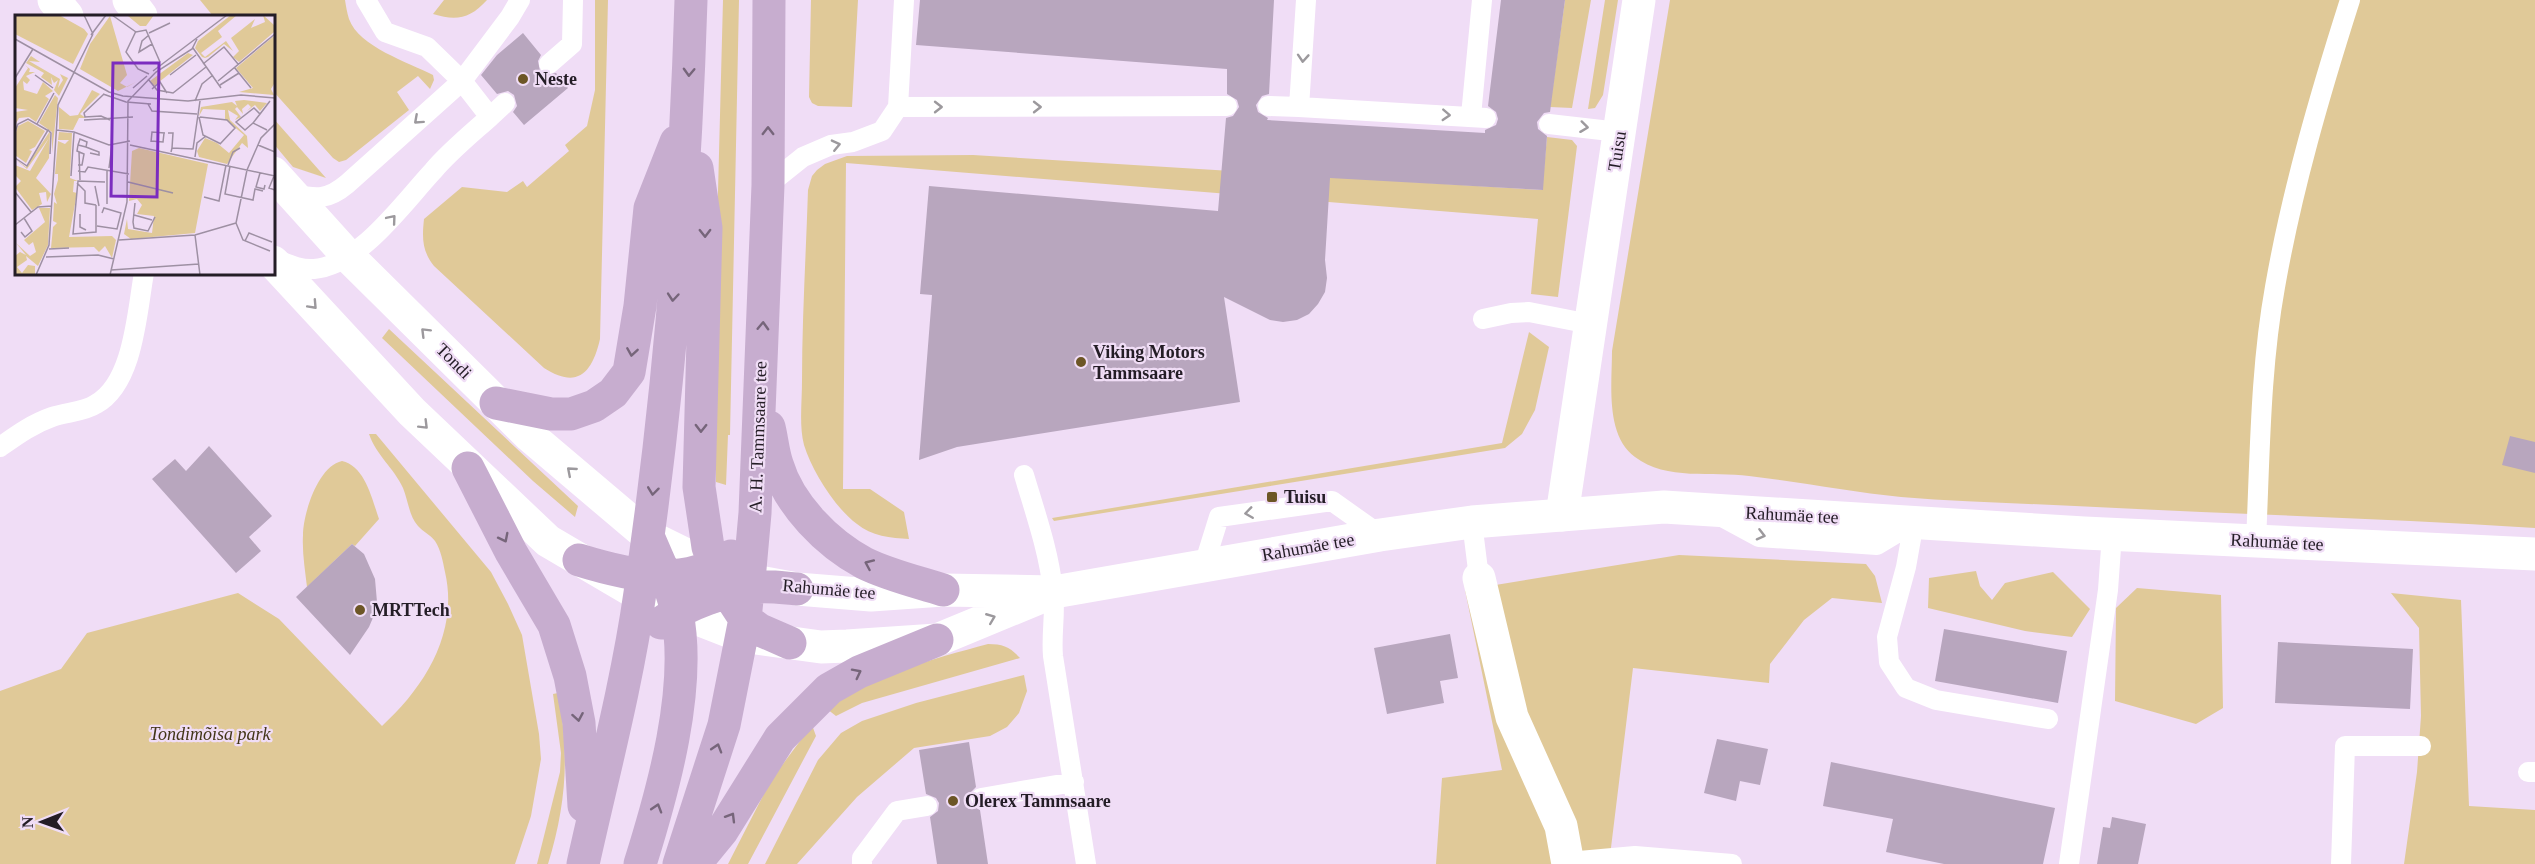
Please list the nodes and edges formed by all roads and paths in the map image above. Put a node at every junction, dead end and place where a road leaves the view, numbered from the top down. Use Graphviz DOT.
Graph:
graph roads {
  1 [pos="54,0"];
  2 [pos="129,0"];
  3 [pos="366,0"];
  4 [pos="520,0"];
  5 [pos="573,0"];
  6 [pos="676,0"];
  7 [pos="769,0"];
  8 [pos="904,0"];
  9 [pos="1306,0"];
  10 [pos="1482,0"];
  11 [pos="1639,0"];
  12 [pos="2350,0"];
  13 [pos="66,15"];
  14 [pos="140,15"];
  15 [pos="691,16"];
  16 [pos="549,64"];
  17 [pos="462,81"];
  18 [pos="505,103"];
  19 [pos="1227,106"];
  20 [pos="1268,106"];
  21 [pos="898,107"];
  22 [pos="1299,107"];
  23 [pos="688,113"];
  24 [pos="490,117"];
  25 [pos="1548,124"];
  26 [pos="1619,132"];
  27 [pos="281,183"];
  28 [pos="768,185"];
  29 [pos="347,255"];
  30 [pos="274,260"];
  31 [pos="274,261"];
  32 [pos="144,274"];
  33 [pos="1483,319"];
  34 [pos="1590,324"];
  35 [pos="761,384"];
  36 [pos="496,403"];
  37 [pos="0,447"];
  38 [pos="468,468"];
  39 [pos="1024,475"];
  40 [pos="1562,515"];
  41 [pos="1472,522"];
  42 [pos="1914,522"];
  43 [pos="2112,534"];
  44 [pos="1380,535"];
  45 [pos="648,536"];
  46 [pos="2256,542"];
  47 [pos="2535,554"];
  48 [pos="579,560"];
  49 [pos="1204,565"];
  50 [pos="1479,578"];
  51 [pos="649,582"];
  52 [pos="797,589"];
  53 [pos="944,590"];
  54 [pos="1054,592"];
  55 [pos="737,597"];
  56 [pos="677,611"];
  57 [pos="937,640"];
  58 [pos="790,643"];
  59 [pos="624,676"];
  60 [pos="2048,719"];
  61 [pos="2421,746"];
  62 [pos="1074,782"];
  63 [pos="981,798"];
  64 [pos="927,806"];
  65 [pos="1568,863"];
  66 [pos="583,864"];
  67 [pos="640,864"];
  68 [pos="679,864"];
  69 [pos="695,864"];
  70 [pos="862,864"];
  71 [pos="1086,864"];
  72 [pos="1732,864"];
  73 [pos="2069,864"];
  74 [pos="2341,864"];
  1 -- 13 [label="street"];
  2 -- 14 [label="street"];
  3 -- 17 [label="lane"];
  4 -- 17 [label="lane"];
  5 -- 16 [label="lane"];
  6 -- 15 [label="lane"];
  28 -- 7 [label="main road, A. H. Tammsaare tee, one-way"];
  8 -- 21 [label="lane"];
  9 -- 22 [label="lane, one-way"];
  22 -- 10 [label="lane, one-way"];
  11 -- 26 [label="street, Tuisu"];
  12 -- 46 [label="lane"];
  15 -- 23 [label="main road, one-way"];
  17 -- 24 [label="lane"];
  17 -- 27 [label="lane, one-way"];
  18 -- 24 [label="lane"];
  21 -- 19 [label="lane, one-way"];
  20 -- 22 [label="lane"];
  28 -- 21 [label="lane, one-way"];
  23 -- 36 [label="main road, one-way"];
  23 -- 45 [label="main road, one-way"];
  23 -- 55 [label="main road, one-way"];
  29 -- 24 [label="lane, one-way"];
  25 -- 26 [label="lane, one-way"];
  26 -- 34 [label="street, Tuisu"];
  27 -- 29 [label="street, Tondi"];
  35 -- 28 [label="main road, A. H. Tammsaare tee, one-way"];
  29 -- 30 [label="lane"];
  36 -- 29 [label="street, Tondi, one-way"];
  31 -- 38 [label="street, one-way"];
  32 -- 37 [label="lane"];
  33 -- 34 [label="lane"];
  34 -- 40 [label="street, Tuisu"];
  53 -- 35 [label="main road, one-way"];
  35 -- 55 [label="main road, A. H. Tammsaare tee"];
  45 -- 36 [label="street, Tondi, one-way"];
  38 -- 48 [label="street"];
  38 -- 66 [label="main road, one-way"];
  39 -- 54 [label="lane"];
  40 -- 41 [label="street, Rahumäe tee"];
  40 -- 42 [label="street, Rahumäe tee"];
  41 -- 44 [label="street, Rahumäe tee"];
  41 -- 50 [label="lane"];
  42 -- 43 [label="street, Rahumäe tee"];
  42 -- 60 [label="lane"];
  43 -- 46 [label="street, Rahumäe tee"];
  43 -- 73 [label="lane"];
  44 -- 49 [label="street, Rahumäe tee"];
  44 -- 49 [label="lane, one-way"];
  45 -- 51 [label="main road"];
  45 -- 55 [label="street, Tondi"];
  46 -- 47 [label="street, Rahumäe tee"];
  48 -- 51 [label="main road"];
  49 -- 54 [label="street, Rahumäe tee"];
  50 -- 65 [label="street"];
  51 -- 55 [label="main road"];
  51 -- 56 [label="main road"];
  51 -- 59 [label="main road"];
  52 -- 53 [label="street, Rahumäe tee"];
  52 -- 55 [label="main road"];
  53 -- 54 [label="street, Rahumäe tee"];
  57 -- 54 [label="street, Rahumäe tee, one-way"];
  54 -- 62 [label="lane"];
  55 -- 56 [label="main road"];
  55 -- 56 [label="street"];
  55 -- 58 [label="main road"];
  68 -- 55 [label="main road, one-way"];
  56 -- 59 [label="main road"];
  67 -- 56 [label="main road, one-way"];
  57 -- 58 [label="street, Rahumäe tee"];
  69 -- 57 [label="main road, one-way"];
  59 -- 66 [label="main road"];
  61 -- 74 [label="lane"];
  62 -- 63 [label="lane"];
  62 -- 71 [label="lane"];
  64 -- 70 [label="lane"];
  65 -- 72 [label="lane"];
}
